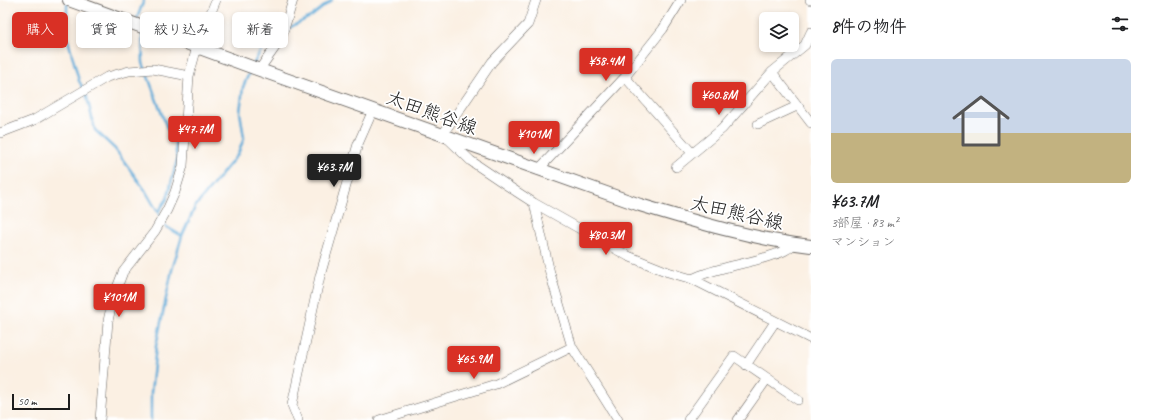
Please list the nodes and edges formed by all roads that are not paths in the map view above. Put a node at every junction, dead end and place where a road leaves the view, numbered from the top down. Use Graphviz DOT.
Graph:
graph roads {
  1 [pos="69,0"];
  2 [pos="216,0"];
  3 [pos="293,0"];
  4 [pos="536,0"];
  5 [pos="681,0"];
  6 [pos="211,12"];
  7 [pos="140,26"];
  8 [pos="811,32"];
  9 [pos="197,48"];
  10 [pos="200,48"];
  11 [pos="254,68"];
  12 [pos="772,72"];
  13 [pos="189,76"];
  14 [pos="626,77"];
  15 [pos="797,106"];
  16 [pos="373,110"];
  17 [pos="811,123"];
  18 [pos="758,124"];
  19 [pos="0,133"];
  20 [pos="443,134"];
  21 [pos="692,153"];
  22 [pos="676,167"];
  23 [pos="538,170"];
  24 [pos="534,203"];
  25 [pos="794,244"];
  26 [pos="811,246"];
  27 [pos="692,279"];
  28 [pos="775,322"];
  29 [pos="811,339"];
  30 [pos="572,348"];
  31 [pos="746,365"];
  32 [pos="767,379"];
  33 [pos="798,400"];
  34 [pos="100,420"];
  35 [pos="298,420"];
  36 [pos="379,420"];
  37 [pos="618,420"];
  38 [pos="688,420"];
  39 [pos="738,420"];
  1 -- 7 [label="main road, 太田熊谷線"];
  2 -- 6 [label="street"];
  3 -- 11 [label="street"];
  4 -- 20 [label="street"];
  5 -- 14 [label="street"];
  8 -- 12 [label="street"];
  9 -- 13 [label="street"];
  10 -- 11 [label="main road, 太田熊谷線"];
  11 -- 16 [label="main road, 太田熊谷線"];
  12 -- 15 [label="street"];
  12 -- 21 [label="street"];
  13 -- 19 [label="street"];
  13 -- 34 [label="street"];
  14 -- 21 [label="street"];
  14 -- 23 [label="street"];
  15 -- 17 [label="street"];
  15 -- 18 [label="street"];
  16 -- 20 [label="main road, 太田熊谷線"];
  16 -- 35 [label="street"];
  20 -- 23 [label="main road, 太田熊谷線"];
  20 -- 24 [label="street"];
  21 -- 22 [label="street"];
  23 -- 25 [label="main road, 太田熊谷線"];
  24 -- 27 [label="street"];
  24 -- 30 [label="street"];
  25 -- 26 [label="main road, 太田熊谷線"];
  25 -- 27 [label="street"];
  27 -- 28 [label="street"];
  28 -- 29 [label="street"];
  28 -- 31 [label="street"];
  30 -- 36 [label="street"];
  30 -- 37 [label="street"];
  31 -- 32 [label="street"];
  31 -- 38 [label="street"];
  32 -- 33 [label="street"];
  32 -- 39 [label="street"];
}
